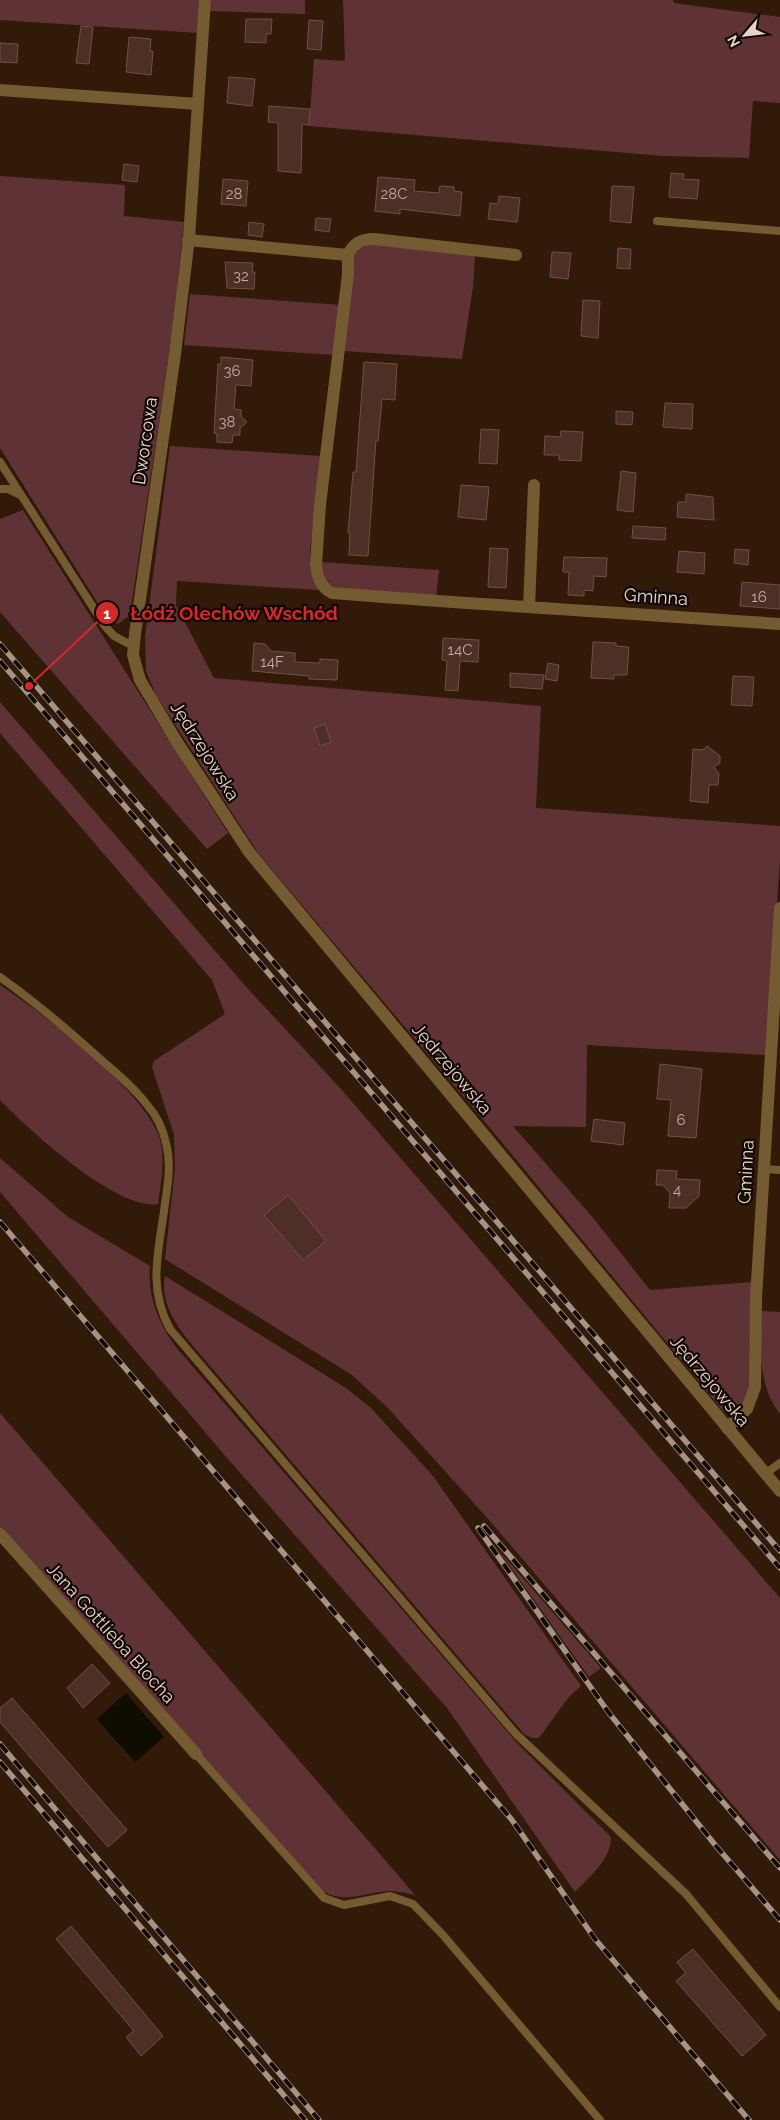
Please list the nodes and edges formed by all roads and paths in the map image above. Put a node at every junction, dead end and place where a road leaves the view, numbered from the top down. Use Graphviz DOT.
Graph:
graph roads {
  1 [pos="204,0"];
  2 [pos="0,90"];
  3 [pos="198,104"];
  4 [pos="657,221"];
  5 [pos="780,231"];
  6 [pos="188,240"];
  7 [pos="348,255"];
  8 [pos="516,255"];
  9 [pos="0,462"];
  10 [pos="534,485"];
  11 [pos="0,488"];
  12 [pos="21,496"];
  13 [pos="530,607"];
  14 [pos="780,624"];
  15 [pos="134,646"];
  16 [pos="780,909"];
  17 [pos="0,977"];
  18 [pos="775,1061"];
  19 [pos="764,1169"];
  20 [pos="780,1170"];
  21 [pos="727,1428"];
  22 [pos="780,1463"];
  23 [pos="765,1474"];
  24 [pos="780,1491"];
  25 [pos="0,1534"];
  26 [pos="196,1754"];
  27 [pos="780,2007"];
  28 [pos="600,2120"];
  1 -- 3 [label="street, Dworcowa"];
  2 -- 3 [label="street"];
  3 -- 6 [label="street, Dworcowa"];
  4 -- 5 [label="lane"];
  6 -- 7 [label="street"];
  6 -- 15 [label="street, Dworcowa"];
  7 -- 8 [label="street"];
  7 -- 13 [label="street, Gminna"];
  9 -- 12 [label="lane"];
  10 -- 13 [label="street"];
  11 -- 12 [label="lane"];
  12 -- 15 [label="lane"];
  13 -- 14 [label="street, Gminna"];
  15 -- 21 [label="street, Jędrzejowska"];
  16 -- 18 [label="street, Gminna"];
  17 -- 27 [label="lane"];
  18 -- 19 [label="street, Gminna"];
  19 -- 20 [label="lane"];
  19 -- 21 [label="street, Gminna"];
  21 -- 23 [label="street, Jędrzejowska"];
  22 -- 23 [label="lane"];
  23 -- 24 [label="street, Jędrzejowska"];
  25 -- 26 [label="street, Jana Gottlieba Blocha"];
  26 -- 28 [label="lane"];
}
